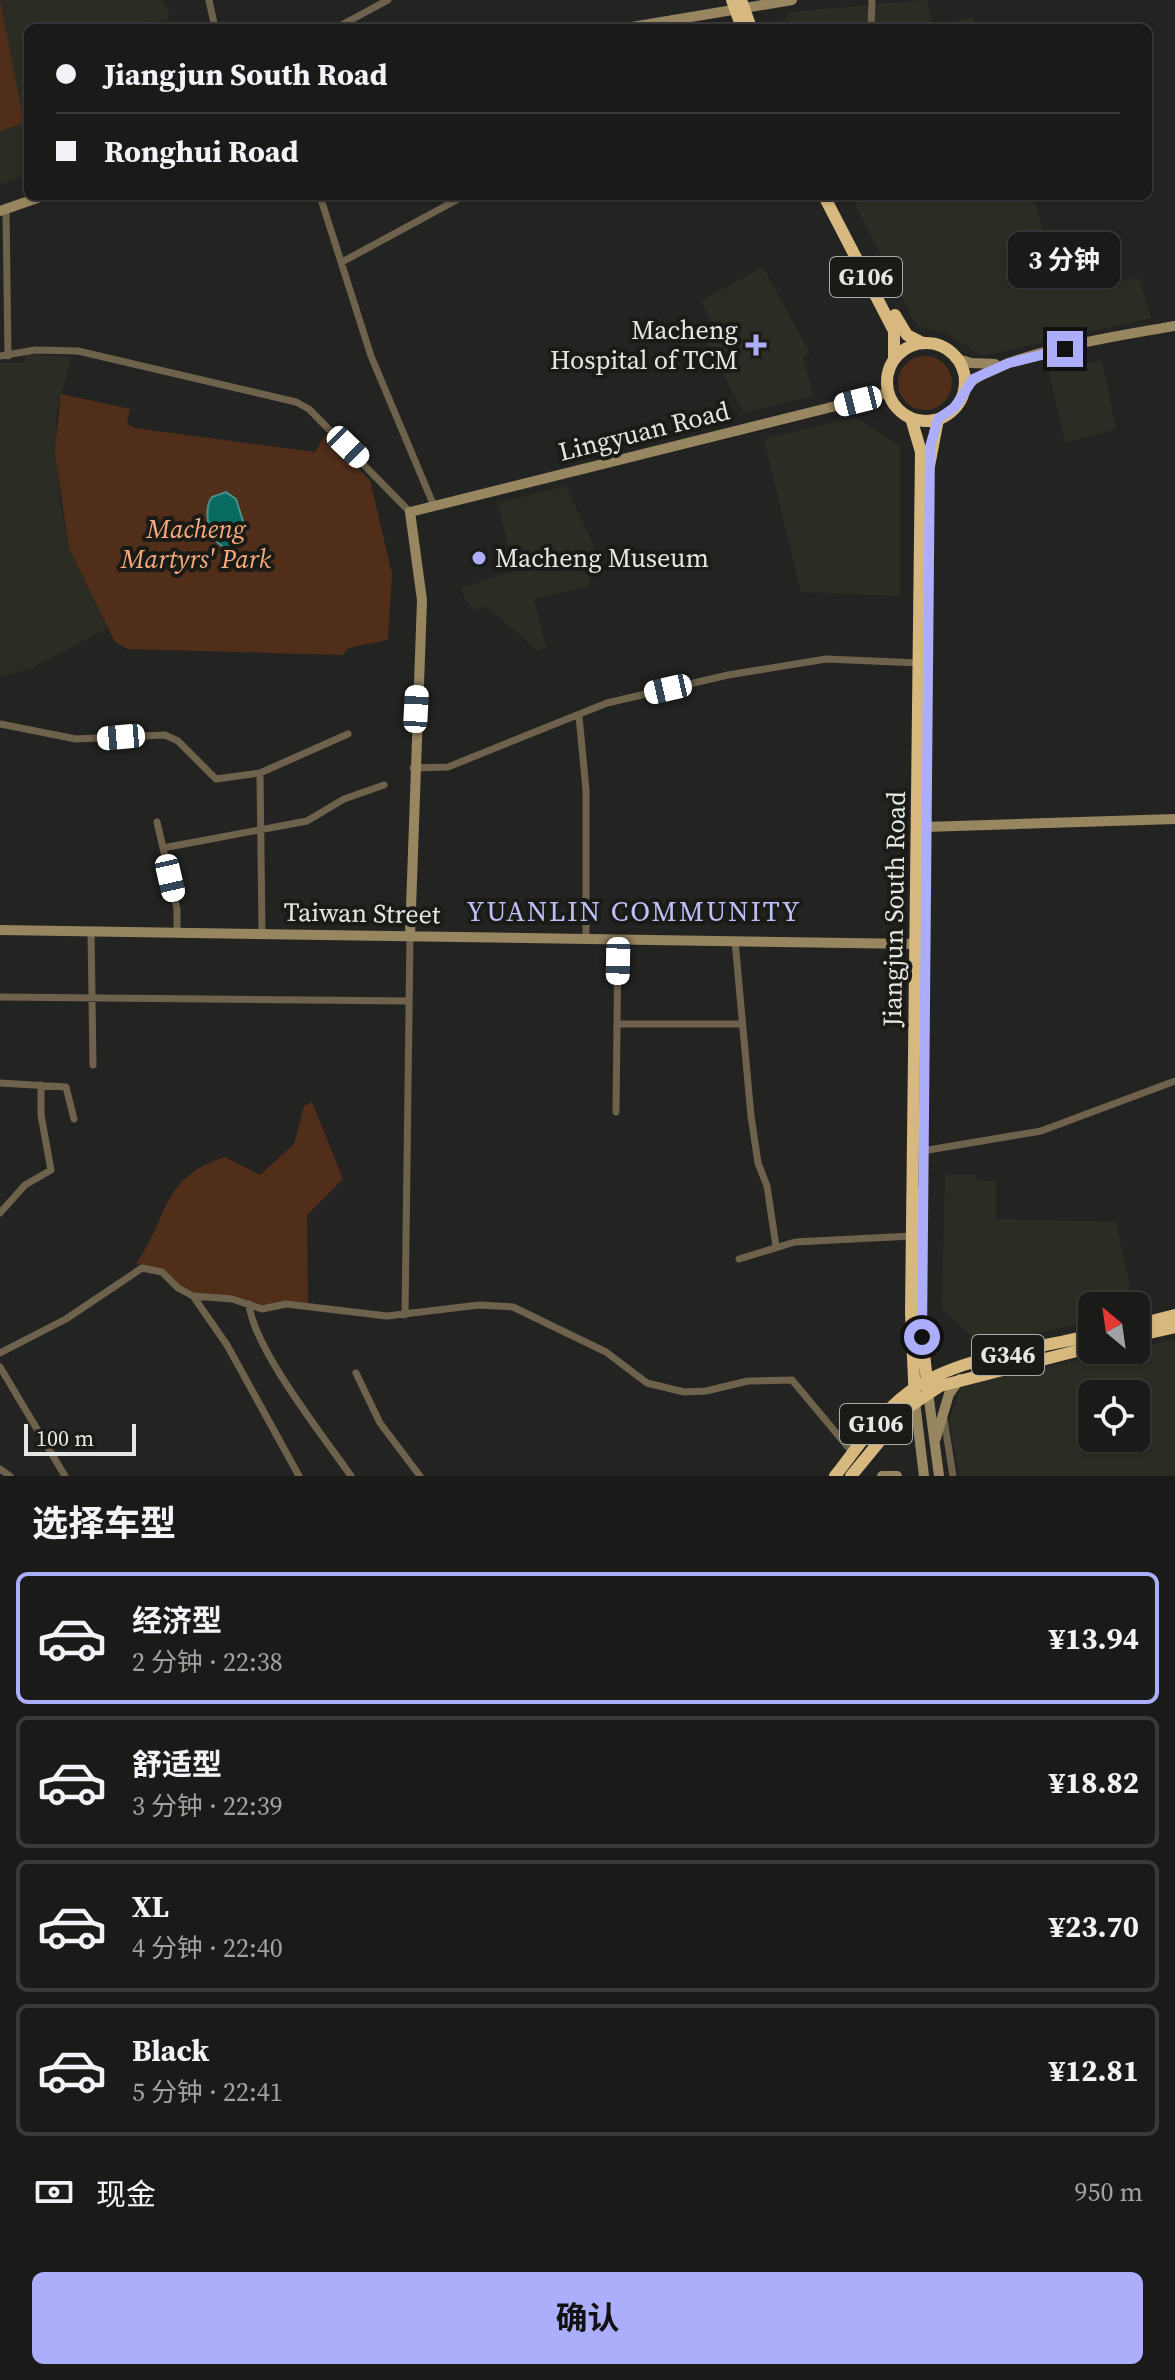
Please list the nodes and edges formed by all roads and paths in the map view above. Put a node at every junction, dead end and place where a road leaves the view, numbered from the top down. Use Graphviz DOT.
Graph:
graph roads {
  1 [pos="209,0"];
  2 [pos="388,0"];
  3 [pos="792,0"];
  4 [pos="872,0"];
  5 [pos="738,4"];
  6 [pos="214,24"];
  7 [pos="343,24"];
  8 [pos="645,24"];
  9 [pos="741,24"];
  10 [pos="749,24"];
  11 [pos="871,24"];
  12 [pos="32,200"];
  13 [pos="321,200"];
  14 [pos="457,200"];
  15 [pos="826,200"];
  16 [pos="836,200"];
  17 [pos="3,210"];
  18 [pos="342,262"];
  19 [pos="1175,326"];
  20 [pos="926,344"];
  21 [pos="4,356"];
  22 [pos="955,358"];
  23 [pos="893,362"];
  24 [pos="1009,363"];
  25 [pos="963,390"];
  26 [pos="888,393"];
  27 [pos="911,418"];
  28 [pos="938,419"];
  29 [pos="434,506"];
  30 [pos="410,512"];
  31 [pos="919,663"];
  32 [pos="579,716"];
  33 [pos="0,724"];
  34 [pos="348,734"];
  35 [pos="413,768"];
  36 [pos="260,773"];
  37 [pos="384,785"];
  38 [pos="1175,819"];
  39 [pos="157,822"];
  40 [pos="925,827"];
  41 [pos="258,830"];
  42 [pos="163,848"];
  43 [pos="0,930"];
  44 [pos="91,931"];
  45 [pos="177,932"];
  46 [pos="262,933"];
  47 [pos="410,936"];
  48 [pos="586,939"];
  49 [pos="618,939"];
  50 [pos="735,941"];
  51 [pos="916,944"];
  52 [pos="0,997"];
  53 [pos="92,998"];
  54 [pos="409,1001"];
  55 [pos="617,1024"];
  56 [pos="741,1024"];
  57 [pos="93,1065"];
  58 [pos="1175,1081"];
  59 [pos="0,1083"];
  60 [pos="41,1085"];
  61 [pos="616,1112"];
  62 [pos="74,1119"];
  63 [pos="922,1151"];
  64 [pos="0,1213"];
  65 [pos="912,1236"];
  66 [pos="776,1246"];
  67 [pos="739,1259"];
  68 [pos="193,1296"];
  69 [pos="249,1304"];
  70 [pos="405,1315"];
  71 [pos="1175,1315"];
  72 [pos="1150,1321"];
  73 [pos="1175,1327"];
  74 [pos="1150,1333"];
  75 [pos="1078,1338"];
  76 [pos="1078,1350"];
  77 [pos="0,1353"];
  78 [pos="0,1367"];
  79 [pos="356,1373"];
  80 [pos="960,1378"];
  81 [pos="927,1386"];
  82 [pos="914,1395"];
  83 [pos="943,1414"];
  84 [pos="934,1444"];
  85 [pos="853,1453"];
  86 [pos="0,1469"];
  87 [pos="10,1476"];
  88 [pos="65,1476"];
  89 [pos="299,1476"];
  90 [pos="351,1476"];
  91 [pos="420,1476"];
  92 [pos="835,1476"];
  93 [pos="851,1476"];
  94 [pos="882,1476"];
  95 [pos="897,1476"];
  96 [pos="924,1476"];
  97 [pos="939,1476"];
  98 [pos="953,1476"];
  1 -- 6 [label="street"];
  2 -- 7 [label="street"];
  3 -- 5 [label="main road"];
  4 -- 11 [label="street"];
  5 -- 8 [label="main road"];
  5 -- 9 [label="highway"];
  5 -- 10 [label="highway"];
  12 -- 17 [label="main road"];
  13 -- 18 [label="street"];
  14 -- 18 [label="street"];
  15 -- 23 [label="highway, G106"];
  16 -- 20 [label="highway, G106"];
  17 -- 21 [label="street"];
  18 -- 29 [label="street"];
  19 -- 24 [label="main road"];
  20 -- 22 [label="highway, G106"];
  20 -- 23 [label="highway"];
  21 -- 30 [label="street"];
  22 -- 24 [label="main road"];
  22 -- 25 [label="highway"];
  23 -- 26 [label="highway, G106"];
  24 -- 25 [label="main road"];
  25 -- 28 [label="highway, G106"];
  26 -- 27 [label="highway, G106"];
  26 -- 29 [label="main road, Lingyuan Road"];
  27 -- 28 [label="highway"];
  27 -- 31 [label="highway, Jiangjun South Road / G106"];
  28 -- 40 [label="highway, Jiangjun South Road / G106"];
  29 -- 30 [label="main road, Lingyuan Road"];
  30 -- 35 [label="main road"];
  31 -- 32 [label="street"];
  31 -- 51 [label="highway, Jiangjun South Road / G106"];
  32 -- 35 [label="street"];
  32 -- 48 [label="street"];
  33 -- 36 [label="street"];
  34 -- 36 [label="street"];
  35 -- 47 [label="main road"];
  36 -- 41 [label="street"];
  37 -- 41 [label="street"];
  38 -- 40 [label="main road"];
  39 -- 42 [label="street"];
  40 -- 63 [label="highway, Jiangjun South Road / G106"];
  41 -- 42 [label="street"];
  41 -- 46 [label="street"];
  42 -- 45 [label="street"];
  43 -- 44 [label="main road, Taiwan Street"];
  44 -- 45 [label="main road, Taiwan Street"];
  44 -- 53 [label="street"];
  45 -- 46 [label="main road, Taiwan Street"];
  46 -- 47 [label="main road, Taiwan Street"];
  47 -- 48 [label="main road, Taiwan Street"];
  47 -- 54 [label="street"];
  48 -- 49 [label="main road, Taiwan Street"];
  49 -- 50 [label="main road, Taiwan Street"];
  49 -- 55 [label="street"];
  50 -- 51 [label="main road, Taiwan Street"];
  50 -- 56 [label="street"];
  51 -- 65 [label="highway, Jiangjun South Road / G106"];
  52 -- 53 [label="street"];
  53 -- 54 [label="street"];
  53 -- 57 [label="street"];
  54 -- 70 [label="street"];
  55 -- 56 [label="street"];
  55 -- 61 [label="street"];
  56 -- 66 [label="street"];
  58 -- 63 [label="street"];
  59 -- 60 [label="street"];
  60 -- 62 [label="street"];
  60 -- 64 [label="street"];
  63 -- 81 [label="highway, Jiangjun South Road / G106"];
  65 -- 66 [label="street"];
  65 -- 82 [label="highway, Jiangjun South Road / G106"];
  66 -- 67 [label="street"];
  68 -- 69 [label="street"];
  68 -- 77 [label="street"];
  68 -- 89 [label="street"];
  69 -- 70 [label="street"];
  69 -- 90 [label="street"];
  70 -- 85 [label="street"];
  71 -- 72 [label="highway"];
  73 -- 74 [label="highway"];
  75 -- 81 [label="highway, G346"];
  76 -- 80 [label="highway, G346"];
  78 -- 88 [label="street"];
  79 -- 91 [label="street"];
  80 -- 81 [label="highway, G346"];
  80 -- 83 [label="main road"];
  81 -- 82 [label="highway, G106"];
  81 -- 84 [label="main road"];
  82 -- 85 [label="highway, G106"];
  82 -- 93 [label="highway, G106"];
  82 -- 96 [label="main road"];
  83 -- 84 [label="main road"];
  83 -- 98 [label="street"];
  84 -- 97 [label="main road"];
  85 -- 92 [label="highway, G106"];
  86 -- 87 [label="street"];
  94 -- 95 [label="main road"];
}
